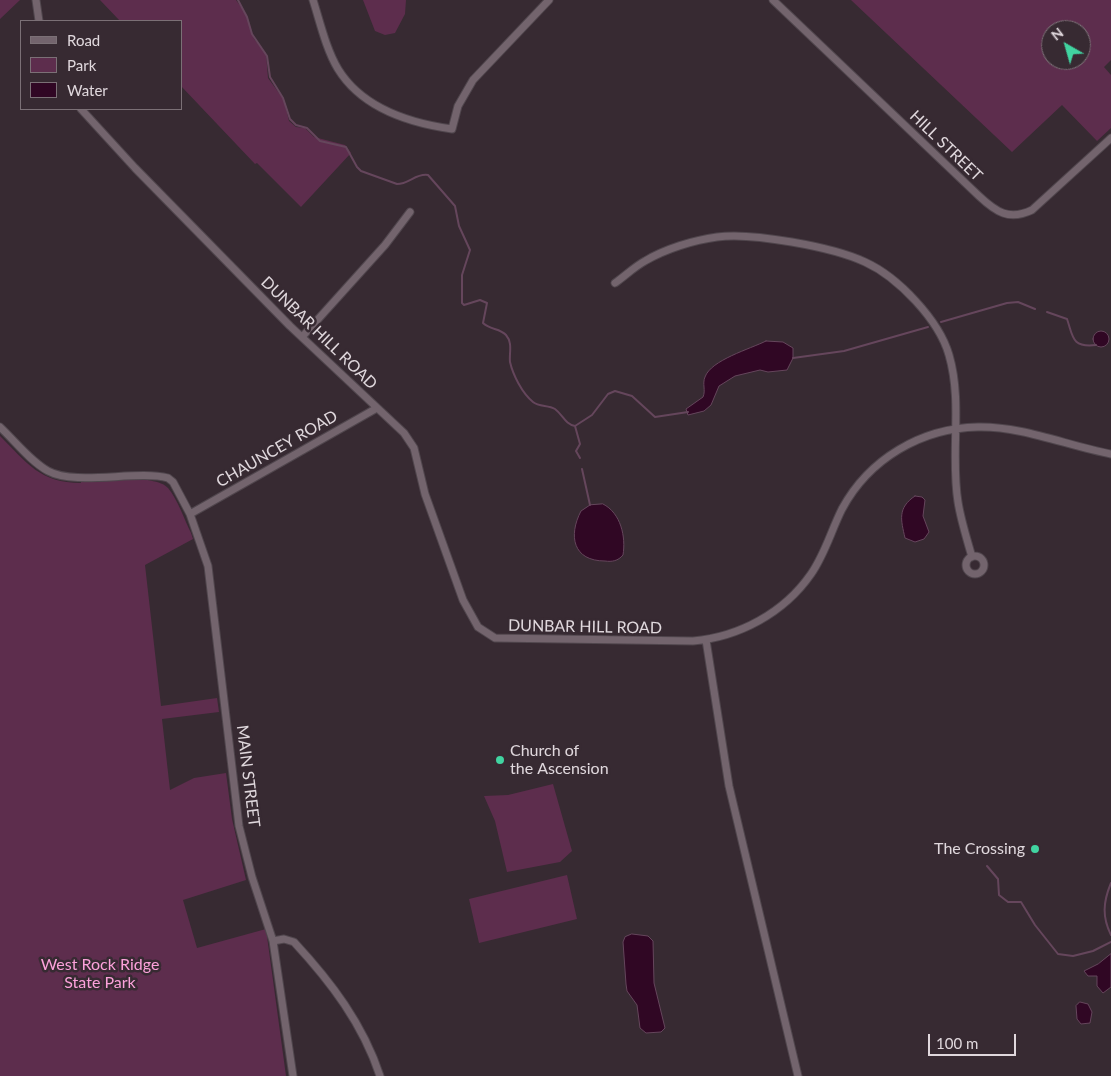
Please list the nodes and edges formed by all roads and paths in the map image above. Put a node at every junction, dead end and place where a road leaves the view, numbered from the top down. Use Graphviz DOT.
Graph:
graph roads {
  1 [pos="36,0"];
  2 [pos="313,0"];
  3 [pos="549,0"];
  4 [pos="773,0"];
  5 [pos="39,20"];
  6 [pos="82,110"];
  7 [pos="1111,138"];
  8 [pos="410,212"];
  9 [pos="615,283"];
  10 [pos="302,337"];
  11 [pos="377,408"];
  12 [pos="0,427"];
  13 [pos="956,429"];
  14 [pos="1111,454"];
  15 [pos="190,514"];
  16 [pos="972,557"];
  17 [pos="706,640"];
  18 [pos="273,941"];
  19 [pos="293,1076"];
  20 [pos="380,1076"];
  21 [pos="798,1076"];
  1 -- 5 [label="street"];
  2 -- 3 [label="street"];
  4 -- 7 [label="street, HILL STREET"];
  6 -- 10 [label="street, DUNBAR HILL ROAD"];
  8 -- 10 [label="street"];
  9 -- 13 [label="street"];
  10 -- 11 [label="street, DUNBAR HILL ROAD"];
  11 -- 15 [label="street, CHAUNCEY ROAD"];
  11 -- 17 [label="street, DUNBAR HILL ROAD"];
  12 -- 15 [label="street, MAIN STREET"];
  13 -- 14 [label="street, DUNBAR HILL ROAD"];
  13 -- 16 [label="street"];
  13 -- 17 [label="street, DUNBAR HILL ROAD"];
  15 -- 18 [label="street, MAIN STREET"];
  17 -- 21 [label="street"];
  18 -- 19 [label="street, MAIN STREET"];
  18 -- 20 [label="street"];
}
